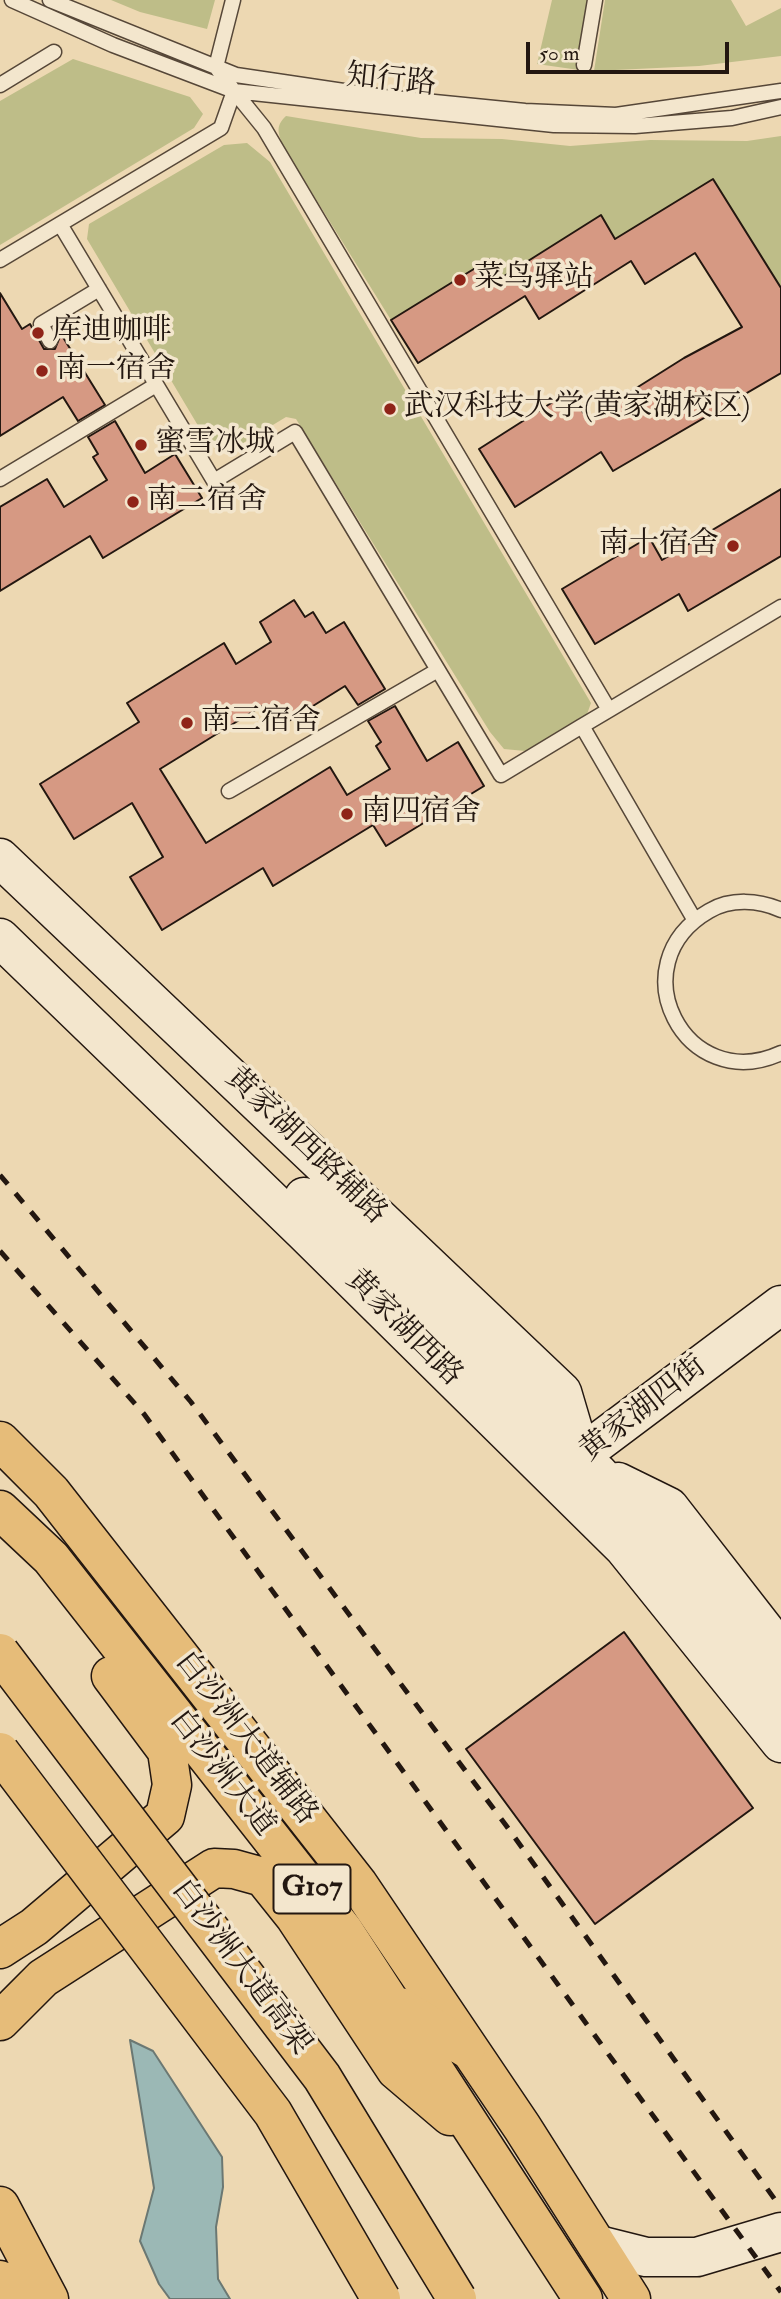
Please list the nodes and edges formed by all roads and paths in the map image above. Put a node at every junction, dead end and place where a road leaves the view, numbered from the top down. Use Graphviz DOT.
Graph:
graph roads {
  1 [pos="12,0"];
  2 [pos="50,0"];
  3 [pos="233,0"];
  4 [pos="595,0"];
  5 [pos="54,52"];
  6 [pos="584,65"];
  7 [pos="216,67"];
  8 [pos="0,85"];
  9 [pos="234,91"];
  10 [pos="781,91"];
  11 [pos="781,107"];
  12 [pos="60,224"];
  13 [pos="0,260"];
  14 [pos="99,289"];
  15 [pos="50,341"];
  16 [pos="156,385"];
  17 [pos="0,479"];
  18 [pos="781,607"];
  19 [pos="438,670"];
  20 [pos="609,709"];
  21 [pos="582,726"];
  22 [pos="229,791"];
  23 [pos="0,858"];
  24 [pos="781,910"];
  25 [pos="0,914"];
  26 [pos="694,919"];
  27 [pos="0,938"];
  28 [pos="781,1052"];
  29 [pos="781,1305"];
  30 [pos="781,1335"];
  31 [pos="0,1441"];
  32 [pos="579,1471"];
  33 [pos="0,1510"];
  34 [pos="0,1528"];
  35 [pos="781,1651"];
  36 [pos="0,1653"];
  37 [pos="781,1697"];
  38 [pos="781,1743"];
  39 [pos="0,1752"];
  40 [pos="0,1949"];
  41 [pos="389,2000"];
  42 [pos="0,2021"];
  43 [pos="466,2048"];
  44 [pos="484,2144"];
  45 [pos="0,2206"];
  46 [pos="598,2245"];
  47 [pos="779,2245"];
  48 [pos="0,2280"];
  49 [pos="11,2299"];
  50 [pos="49,2299"];
  51 [pos="381,2299"];
  52 [pos="457,2299"];
  53 [pos="583,2299"];
  54 [pos="631,2299"];
  1 -- 9 [label="lane, 知行路"];
  2 -- 7 [label="lane, 知行路"];
  3 -- 7 [label="lane"];
  4 -- 6 [label="lane"];
  5 -- 8 [label="lane"];
  7 -- 9 [label="lane"];
  7 -- 10 [label="lane, 知行路"];
  9 -- 11 [label="lane, 知行路"];
  9 -- 12 [label="lane"];
  9 -- 20 [label="lane"];
  12 -- 13 [label="lane"];
  12 -- 14 [label="lane"];
  14 -- 15 [label="lane"];
  14 -- 16 [label="lane"];
  16 -- 17 [label="lane"];
  16 -- 19 [label="lane"];
  18 -- 20 [label="lane"];
  19 -- 21 [label="lane"];
  19 -- 22 [label="lane"];
  20 -- 21 [label="lane"];
  21 -- 26 [label="lane"];
  23 -- 32 [label="main road, 黄家湖西路辅路"];
  24 -- 26 [label="lane"];
  25 -- 32 [label="main road, 黄家湖西路"];
  26 -- 28 [label="lane"];
  27 -- 32 [label="main road, 黄家湖西路"];
  29 -- 32 [label="main road, 黄家湖四街"];
  30 -- 32 [label="main road, 黄家湖四街"];
  31 -- 43 [label="main road, 白沙洲大道辅路"];
  32 -- 35 [label="main road"];
  32 -- 37 [label="main road, 黄家湖西路"];
  32 -- 38 [label="main road, 黄家湖西路"];
  33 -- 41 [label="main road, 白沙洲大道 / G107"];
  34 -- 40 [label="main road"];
  36 -- 52 [label="main road, 白沙洲大道高架, bridge"];
  39 -- 51 [label="main road, 白沙洲大道高架, bridge"];
  41 -- 43 [label="main road"];
  41 -- 44 [label="main road, 白沙洲大道 / G107"];
  42 -- 44 [label="main road"];
  43 -- 46 [label="main road, 白沙洲大道辅路"];
  44 -- 53 [label="main road, 白沙洲大道 / G107"];
  45 -- 50 [label="main road"];
  46 -- 47 [label="main road"];
  46 -- 54 [label="main road, 白沙洲大道辅路"];
  48 -- 49 [label="main road"];
}
